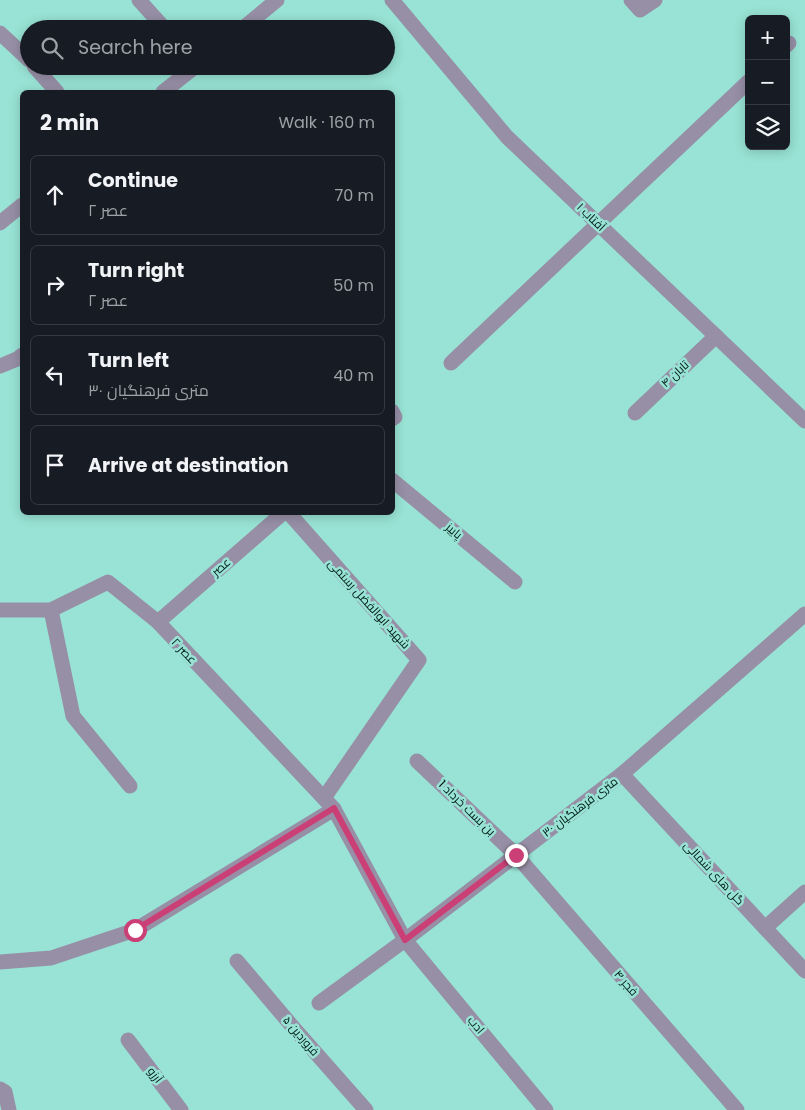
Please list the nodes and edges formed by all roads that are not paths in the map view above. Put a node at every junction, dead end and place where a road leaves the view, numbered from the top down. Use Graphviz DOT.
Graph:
graph roads {
  1 [pos="277,0"];
  2 [pos="392,0"];
  3 [pos="631,0"];
  4 [pos="655,0"];
  5 [pos="143,1"];
  6 [pos="158,20"];
  7 [pos="253,20"];
  8 [pos="0,33"];
  9 [pos="20,52"];
  10 [pos="42,75"];
  11 [pos="185,75"];
  12 [pos="745,86"];
  13 [pos="54,90"];
  14 [pos="166,90"];
  15 [pos="20,207"];
  16 [pos="0,223"];
  17 [pos="598,223"];
  18 [pos="716,336"];
  19 [pos="20,357"];
  20 [pos="451,363"];
  21 [pos="0,366"];
  22 [pos="635,412"];
  23 [pos="805,421"];
  24 [pos="395,482"];
  25 [pos="283,515"];
  26 [pos="289,515"];
  27 [pos="515,582"];
  28 [pos="0,610"];
  29 [pos="51,610"];
  30 [pos="805,614"];
  31 [pos="158,622"];
  32 [pos="417,761"];
  33 [pos="622,774"];
  34 [pos="130,786"];
  35 [pos="329,803"];
  36 [pos="516,855"];
  37 [pos="805,892"];
  38 [pos="765,928"];
  39 [pos="405,940"];
  40 [pos="237,961"];
  41 [pos="0,962"];
  42 [pos="805,971"];
  43 [pos="319,1003"];
  44 [pos="128,1040"];
  45 [pos="0,1089"];
  46 [pos="9,1110"];
  47 [pos="181,1110"];
  48 [pos="366,1110"];
  49 [pos="546,1110"];
  50 [pos="737,1110"];
  1 -- 7 [label="street"];
  2 -- 17 [label="street, آفتاب ۱"];
  3 -- 4 [label="street"];
  5 -- 6 [label="street"];
  8 -- 9 [label="street"];
  10 -- 13 [label="street"];
  11 -- 14 [label="street"];
  12 -- 17 [label="street"];
  15 -- 16 [label="street"];
  17 -- 18 [label="street, آفتاب ۱"];
  17 -- 20 [label="street"];
  18 -- 22 [label="street, تابان ۴"];
  18 -- 23 [label="street, آفتاب ۱"];
  19 -- 21 [label="street"];
  24 -- 27 [label="street, پاییز"];
  25 -- 31 [label="street, عصر"];
  26 -- 35 [label="street, شهید ابوالفضل رستمی"];
  28 -- 29 [label="street, عصر ۲"];
  29 -- 31 [label="street, عصر ۲"];
  29 -- 34 [label="street"];
  30 -- 33 [label="street, ۳۰ متری فرهنگیان"];
  31 -- 35 [label="street, عصر ۲"];
  32 -- 36 [label="street, بن بست خرداد 1"];
  33 -- 36 [label="street, ۳۰ متری فرهنگیان"];
  33 -- 38 [label="street, گل های شمالی"];
  35 -- 39 [label="street, عصر ۲"];
  35 -- 41 [label="street"];
  36 -- 39 [label="street, ۳۰ متری فرهنگیان"];
  36 -- 50 [label="street, فجر ۴"];
  37 -- 38 [label="street"];
  38 -- 42 [label="street, گل های شمالی"];
  39 -- 43 [label="street, ۳۰ متری فرهنگیان"];
  39 -- 49 [label="street, ادب"];
  40 -- 48 [label="street, فروردین ۵"];
  44 -- 47 [label="street, آرزو"];
  45 -- 46 [label="street"];
}
